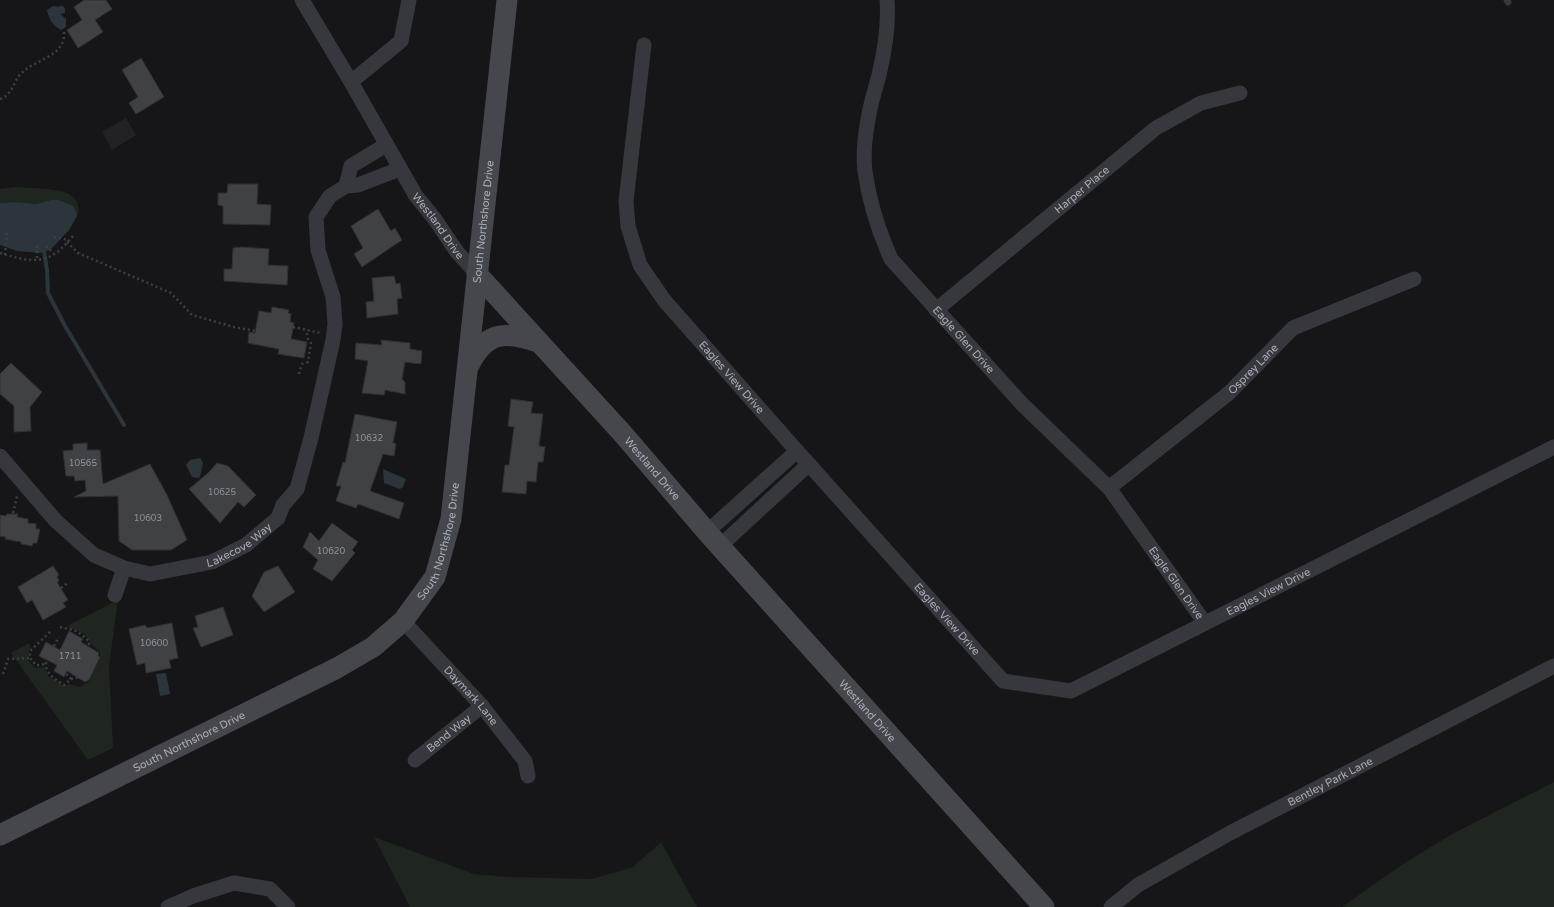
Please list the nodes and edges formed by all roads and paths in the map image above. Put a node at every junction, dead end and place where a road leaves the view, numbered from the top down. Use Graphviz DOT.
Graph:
graph roads {
  1 [pos="302,0"];
  2 [pos="409,0"];
  3 [pos="507,0"];
  4 [pos="887,0"];
  5 [pos="64,32"];
  6 [pos="644,45"];
  7 [pos="352,82"];
  8 [pos="1240,93"];
  9 [pos="0,99"];
  10 [pos="386,145"];
  11 [pos="400,169"];
  12 [pos="346,186"];
  13 [pos="7,231"];
  14 [pos="74,235"];
  15 [pos="54,237"];
  16 [pos="68,241"];
  17 [pos="37,246"];
  18 [pos="46,246"];
  19 [pos="0,253"];
  20 [pos="5,255"];
  21 [pos="53,255"];
  22 [pos="37,260"];
  23 [pos="477,274"];
  24 [pos="1414,279"];
  25 [pos="936,310"];
  26 [pos="293,327"];
  27 [pos="306,330"];
  28 [pos="261,332"];
  29 [pos="334,336"];
  30 [pos="538,342"];
  31 [pos="466,372"];
  32 [pos="299,374"];
  33 [pos="1554,447"];
  34 [pos="797,451"];
  35 [pos="1,459"];
  36 [pos="809,464"];
  37 [pos="1109,488"];
  38 [pos="15,506"];
  39 [pos="14,513"];
  40 [pos="714,539"];
  41 [pos="124,568"];
  42 [pos="69,582"];
  43 [pos="57,591"];
  44 [pos="115,595"];
  45 [pos="403,621"];
  46 [pos="1205,623"];
  47 [pos="60,627"];
  48 [pos="50,632"];
  49 [pos="59,637"];
  50 [pos="54,646"];
  51 [pos="89,648"];
  52 [pos="30,658"];
  53 [pos="1554,666"];
  54 [pos="67,671"];
  55 [pos="3,674"];
  56 [pos="80,677"];
  57 [pos="71,679"];
  58 [pos="482,706"];
  59 [pos="415,760"];
  60 [pos="528,776"];
  61 [pos="0,835"];
  62 [pos="168,907"];
  63 [pos="288,907"];
  64 [pos="1044,907"];
  65 [pos="1111,907"];
  1 -- 7 [label="street, Westland Drive"];
  2 -- 7 [label="street"];
  3 -- 23 [label="main road, South Northshore Drive"];
  4 -- 25 [label="street, Eagle Glen Drive"];
  5 -- 9 [label="path"];
  6 -- 34 [label="street, Eagles View Drive"];
  7 -- 10 [label="street, Westland Drive"];
  8 -- 25 [label="street, Harper Place"];
  10 -- 11 [label="street, Westland Drive"];
  10 -- 12 [label="street"];
  11 -- 12 [label="street, Lakecove Way"];
  11 -- 23 [label="street, Westland Drive"];
  12 -- 29 [label="street, Lakecove Way"];
  13 -- 20 [label="path"];
  14 -- 16 [label="path"];
  15 -- 16 [label="path"];
  16 -- 21 [label="path"];
  16 -- 28 [label="path"];
  17 -- 22 [label="path"];
  18 -- 21 [label="path"];
  19 -- 20 [label="path"];
  20 -- 22 [label="path"];
  21 -- 22 [label="path"];
  23 -- 30 [label="main road, Westland Drive"];
  23 -- 31 [label="main road, South Northshore Drive"];
  24 -- 37 [label="street, Osprey Lane"];
  25 -- 37 [label="street, Eagle Glen Drive"];
  26 -- 27 [label="path"];
  27 -- 29 [label="path"];
  27 -- 32 [label="path"];
  29 -- 41 [label="street, Lakecove Way"];
  30 -- 31 [label="main road"];
  30 -- 40 [label="main road, Westland Drive"];
  31 -- 45 [label="main road, South Northshore Drive"];
  33 -- 46 [label="street, Eagles View Drive"];
  34 -- 36 [label="street, Eagles View Drive"];
  34 -- 40 [label="street"];
  35 -- 41 [label="street, Lakecove Way"];
  36 -- 40 [label="street"];
  36 -- 46 [label="street, Eagles View Drive"];
  37 -- 46 [label="street, Eagle Glen Drive"];
  38 -- 39 [label="path"];
  40 -- 64 [label="main road, Westland Drive"];
  41 -- 44 [label="street"];
  42 -- 43 [label="path"];
  45 -- 58 [label="street, Daymark Lane"];
  45 -- 61 [label="main road, South Northshore Drive"];
  47 -- 51 [label="path"];
  48 -- 52 [label="path"];
  49 -- 50 [label="path"];
  52 -- 55 [label="path"];
  52 -- 57 [label="path"];
  53 -- 65 [label="street, Bentley Park Lane"];
  54 -- 57 [label="path"];
  56 -- 57 [label="path"];
  58 -- 59 [label="street, Bend Way"];
  58 -- 60 [label="street, Daymark Lane"];
  62 -- 63 [label="street"];
}
